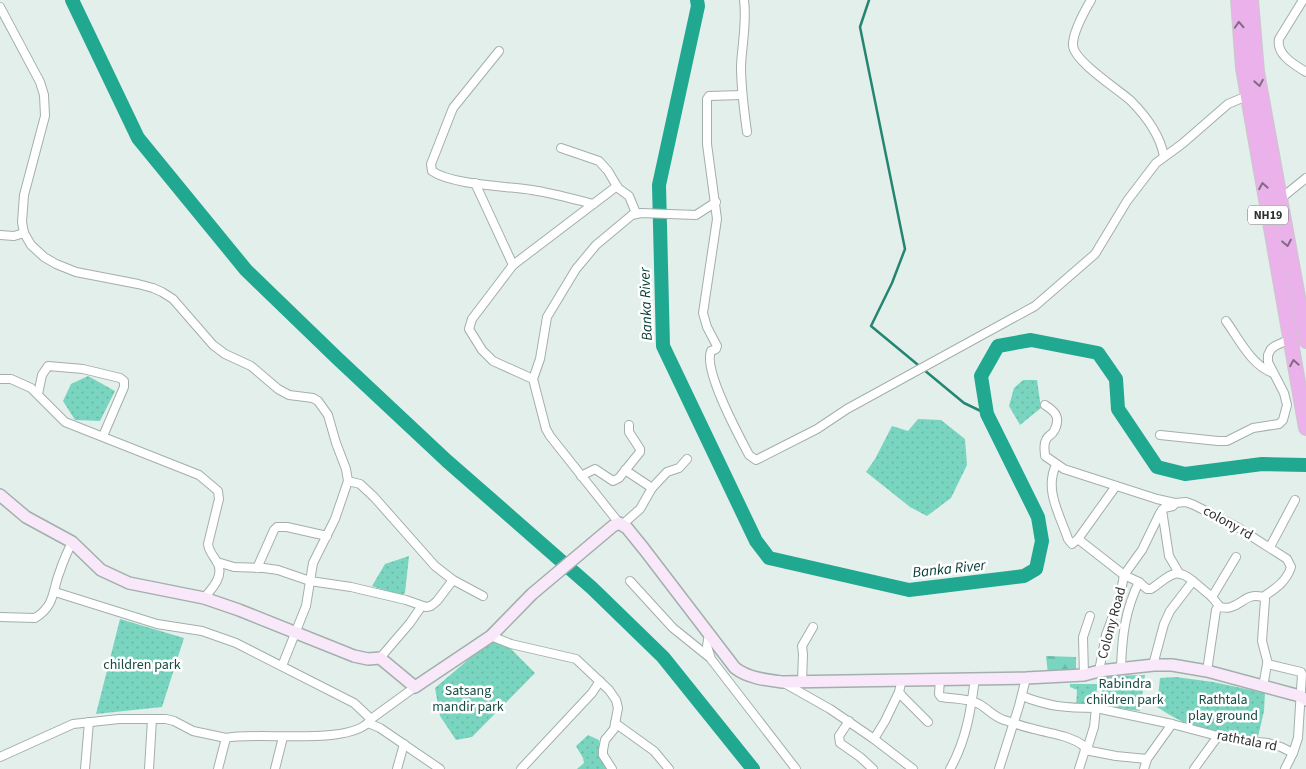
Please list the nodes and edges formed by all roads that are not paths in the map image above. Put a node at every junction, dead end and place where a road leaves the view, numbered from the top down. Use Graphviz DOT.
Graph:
graph roads {
  1 [pos="744,0"];
  2 [pos="1090,0"];
  3 [pos="1238,0"];
  4 [pos="1251,0"];
  5 [pos="1303,0"];
  6 [pos="0,7"];
  7 [pos="498,51"];
  8 [pos="1306,72"];
  9 [pos="742,95"];
  10 [pos="1247,96"];
  11 [pos="747,132"];
  12 [pos="561,148"];
  13 [pos="1164,156"];
  14 [pos="1306,178"];
  15 [pos="475,183"];
  16 [pos="617,186"];
  17 [pos="1280,200"];
  18 [pos="716,202"];
  19 [pos="593,204"];
  20 [pos="637,211"];
  21 [pos="24,233"];
  22 [pos="0,235"];
  23 [pos="513,265"];
  24 [pos="1226,321"];
  25 [pos="1290,339"];
  26 [pos="1306,341"];
  27 [pos="1274,373"];
  28 [pos="533,379"];
  29 [pos="0,380"];
  30 [pos="38,394"];
  31 [pos="1045,405"];
  32 [pos="629,425"];
  33 [pos="1306,428"];
  34 [pos="1160,435"];
  35 [pos="103,436"];
  36 [pos="688,459"];
  37 [pos="1056,465"];
  38 [pos="626,470"];
  39 [pos="582,476"];
  40 [pos="348,481"];
  41 [pos="1116,486"];
  42 [pos="652,488"];
  43 [pos="0,495"];
  44 [pos="1295,500"];
  45 [pos="1175,503"];
  46 [pos="1162,510"];
  47 [pos="621,524"];
  48 [pos="327,536"];
  49 [pos="1078,539"];
  50 [pos="72,542"];
  51 [pos="1270,547"];
  52 [pos="1236,557"];
  53 [pos="217,562"];
  54 [pos="257,568"];
  55 [pos="1179,573"];
  56 [pos="1124,575"];
  57 [pos="453,580"];
  58 [pos="310,581"];
  59 [pos="630,581"];
  60 [pos="1193,581"];
  61 [pos="1139,582"];
  62 [pos="55,592"];
  63 [pos="483,596"];
  64 [pos="1212,597"];
  65 [pos="1263,597"];
  66 [pos="204,598"];
  67 [pos="421,607"];
  68 [pos="1220,607"];
  69 [pos="1090,616"];
  70 [pos="0,617"];
  71 [pos="813,627"];
  72 [pos="294,634"];
  73 [pos="708,634"];
  74 [pos="490,636"];
  75 [pos="380,658"];
  76 [pos="711,659"];
  77 [pos="1306,663"];
  78 [pos="1268,664"];
  79 [pos="1153,665"];
  80 [pos="282,666"];
  81 [pos="1121,668"];
  82 [pos="1099,671"];
  83 [pos="1207,671"];
  84 [pos="1301,672"];
  85 [pos="1084,675"];
  86 [pos="975,678"];
  87 [pos="1026,678"];
  88 [pos="902,679"];
  89 [pos="940,679"];
  90 [pos="600,681"];
  91 [pos="782,682"];
  92 [pos="802,682"];
  93 [pos="416,687"];
  94 [pos="1262,687"];
  95 [pos="899,692"];
  96 [pos="1022,696"];
  97 [pos="1303,698"];
  98 [pos="972,701"];
  99 [pos="1096,708"];
  100 [pos="152,719"];
  101 [pos="370,721"];
  102 [pos="849,721"];
  103 [pos="89,722"];
  104 [pos="928,722"];
  105 [pos="1012,722"];
  106 [pos="615,723"];
  107 [pos="1172,724"];
  108 [pos="283,736"];
  109 [pos="1218,736"];
  110 [pos="226,738"];
  111 [pos="874,739"];
  112 [pos="404,744"];
  113 [pos="1085,748"];
  114 [pos="1293,753"];
  115 [pos="0,757"];
  116 [pos="1147,759"];
  117 [pos="85,769"];
  118 [pos="149,769"];
  119 [pos="218,769"];
  120 [pos="275,769"];
  121 [pos="397,769"];
  122 [pos="440,769"];
  123 [pos="521,769"];
  124 [pos="612,769"];
  125 [pos="670,769"];
  126 [pos="796,769"];
  127 [pos="872,769"];
  128 [pos="913,769"];
  129 [pos="950,769"];
  130 [pos="999,769"];
  131 [pos="1079,769"];
  132 [pos="1144,769"];
  133 [pos="1194,769"];
  134 [pos="1285,769"];
  1 -- 9 [label="street"];
  2 -- 13 [label="street"];
  10 -- 3 [label="highway, NH19, one-way"];
  4 -- 17 [label="highway, NH19, one-way"];
  5 -- 8 [label="street"];
  6 -- 21 [label="street"];
  7 -- 15 [label="street"];
  9 -- 11 [label="street"];
  9 -- 18 [label="street"];
  10 -- 13 [label="street"];
  25 -- 10 [label="highway, NH19, one-way"];
  12 -- 16 [label="street"];
  13 -- 18 [label="street"];
  14 -- 17 [label="street"];
  15 -- 19 [label="street"];
  15 -- 23 [label="street"];
  16 -- 19 [label="street"];
  16 -- 20 [label="street"];
  17 -- 26 [label="highway, NH19, one-way"];
  18 -- 20 [label="street"];
  19 -- 23 [label="street"];
  20 -- 28 [label="street"];
  21 -- 22 [label="street"];
  21 -- 40 [label="street"];
  23 -- 28 [label="street"];
  24 -- 27 [label="street"];
  25 -- 27 [label="street"];
  33 -- 25 [label="highway, NH19, one-way"];
  27 -- 34 [label="street"];
  28 -- 39 [label="street"];
  29 -- 30 [label="street"];
  30 -- 35 [label="street"];
  30 -- 35 [label="street"];
  31 -- 37 [label="street"];
  32 -- 38 [label="street"];
  35 -- 53 [label="street"];
  36 -- 42 [label="street"];
  37 -- 41 [label="street, colony rd"];
  37 -- 49 [label="street"];
  38 -- 39 [label="street"];
  38 -- 42 [label="street"];
  39 -- 47 [label="street"];
  40 -- 48 [label="street"];
  40 -- 57 [label="street"];
  41 -- 45 [label="street, colony rd"];
  41 -- 49 [label="street"];
  42 -- 47 [label="street"];
  43 -- 50 [label="main road"];
  44 -- 51 [label="street"];
  45 -- 46 [label="street"];
  45 -- 51 [label="street, colony rd"];
  46 -- 55 [label="street"];
  46 -- 56 [label="street, Colony Road"];
  47 -- 73 [label="main road"];
  47 -- 74 [label="main road"];
  48 -- 54 [label="street"];
  48 -- 58 [label="street"];
  49 -- 56 [label="street, Colony Road"];
  50 -- 62 [label="street"];
  50 -- 66 [label="main road"];
  51 -- 65 [label="street, colony rd"];
  52 -- 64 [label="street"];
  53 -- 54 [label="street"];
  53 -- 66 [label="street"];
  54 -- 58 [label="street"];
  55 -- 60 [label="street"];
  55 -- 61 [label="street, Colony Road"];
  56 -- 61 [label="street, Colony Road"];
  56 -- 82 [label="street, Colony Road"];
  57 -- 63 [label="street"];
  57 -- 67 [label="street"];
  58 -- 67 [label="street"];
  58 -- 72 [label="street"];
  59 -- 76 [label="street"];
  60 -- 64 [label="street"];
  60 -- 79 [label="street"];
  61 -- 81 [label="street"];
  62 -- 70 [label="street"];
  62 -- 80 [label="street"];
  64 -- 68 [label="street"];
  65 -- 68 [label="street"];
  65 -- 78 [label="street"];
  66 -- 72 [label="main road"];
  67 -- 75 [label="street"];
  68 -- 83 [label="street"];
  69 -- 85 [label="street"];
  71 -- 92 [label="street"];
  72 -- 75 [label="main road"];
  72 -- 80 [label="street"];
  73 -- 76 [label="street"];
  73 -- 91 [label="main road"];
  74 -- 90 [label="street"];
  74 -- 93 [label="main road"];
  75 -- 93 [label="main road"];
  76 -- 126 [label="street"];
  77 -- 84 [label="street"];
  78 -- 84 [label="street"];
  78 -- 94 [label="street"];
  79 -- 81 [label="main road"];
  79 -- 83 [label="main road"];
  80 -- 101 [label="street"];
  81 -- 82 [label="main road"];
  82 -- 85 [label="main road"];
  83 -- 94 [label="main road"];
  84 -- 97 [label="street"];
  85 -- 87 [label="main road"];
  86 -- 87 [label="main road"];
  86 -- 89 [label="main road"];
  86 -- 98 [label="street"];
  87 -- 96 [label="street"];
  88 -- 89 [label="main road"];
  88 -- 92 [label="main road"];
  88 -- 95 [label="street"];
  89 -- 98 [label="street"];
  90 -- 106 [label="street"];
  90 -- 123 [label="street"];
  91 -- 92 [label="main road"];
  91 -- 102 [label="street"];
  93 -- 101 [label="street"];
  94 -- 97 [label="main road"];
  95 -- 104 [label="street"];
  95 -- 111 [label="street"];
  96 -- 99 [label="street, rathtala rd"];
  96 -- 105 [label="street"];
  97 -- 114 [label="street"];
  98 -- 105 [label="street"];
  98 -- 129 [label="street"];
  99 -- 107 [label="street, rathtala rd"];
  99 -- 113 [label="street"];
  100 -- 103 [label="street"];
  100 -- 110 [label="street"];
  100 -- 118 [label="street"];
  101 -- 108 [label="street"];
  101 -- 112 [label="street"];
  102 -- 111 [label="street"];
  102 -- 127 [label="street"];
  103 -- 115 [label="street"];
  103 -- 117 [label="street"];
  105 -- 113 [label="street"];
  105 -- 130 [label="street"];
  106 -- 124 [label="street"];
  106 -- 125 [label="street"];
  107 -- 109 [label="street, rathtala rd"];
  107 -- 116 [label="street"];
  108 -- 110 [label="street"];
  108 -- 120 [label="street"];
  109 -- 114 [label="street, rathtala rd"];
  109 -- 133 [label="street"];
  110 -- 119 [label="street"];
  111 -- 128 [label="street"];
  112 -- 121 [label="street"];
  112 -- 122 [label="street"];
  113 -- 116 [label="street"];
  113 -- 131 [label="street"];
  114 -- 134 [label="street"];
  116 -- 132 [label="street"];
}
